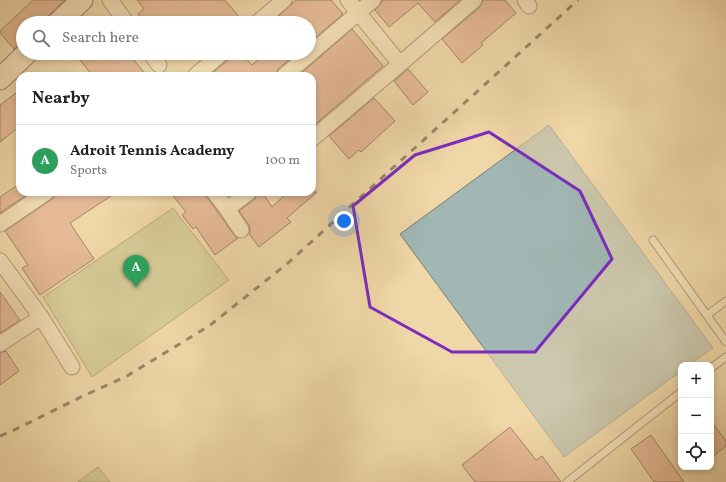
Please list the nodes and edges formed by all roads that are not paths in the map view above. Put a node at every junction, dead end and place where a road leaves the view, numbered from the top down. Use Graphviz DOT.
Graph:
graph roads {
  1 [pos="82,0"];
  2 [pos="110,0"];
  3 [pos="284,0"];
  4 [pos="348,0"];
  5 [pos="373,0"];
  6 [pos="474,0"];
  7 [pos="359,13"];
  8 [pos="65,16"];
  9 [pos="123,16"];
  10 [pos="265,16"];
  11 [pos="316,49"];
  12 [pos="18,60"];
  13 [pos="155,60"];
  14 [pos="214,60"];
  15 [pos="303,60"];
  16 [pos="400,64"];
  17 [pos="159,66"];
  18 [pos="200,72"];
  19 [pos="289,72"];
  20 [pos="2,73"];
  21 [pos="316,136"];
  22 [pos="41,196"];
  23 [pos="217,196"];
  24 [pos="243,196"];
  25 [pos="227,209"];
  26 [pos="0,224"];
  27 [pos="242,230"];
  28 [pos="653,240"];
  29 [pos="0,261"];
  30 [pos="726,301"];
  31 [pos="707,315"];
  32 [pos="41,317"];
  33 [pos="726,342"];
  34 [pos="0,344"];
  35 [pos="726,357"];
  36 [pos="714,366"];
  37 [pos="72,367"];
  38 [pos="678,394"];
  39 [pos="567,482"];
  1 -- 8 [label="street"];
  2 -- 9 [label="street"];
  3 -- 10 [label="street"];
  4 -- 7 [label="street"];
  5 -- 7 [label="street"];
  6 -- 16 [label="street"];
  7 -- 11 [label="street"];
  7 -- 16 [label="street"];
  12 -- 20 [label="street"];
  13 -- 17 [label="street"];
  14 -- 18 [label="street"];
  15 -- 19 [label="street"];
  16 -- 21 [label="street"];
  22 -- 26 [label="street"];
  23 -- 25 [label="street"];
  24 -- 25 [label="street"];
  25 -- 27 [label="street"];
  28 -- 31 [label="lane"];
  29 -- 32 [label="street"];
  30 -- 31 [label="lane"];
  31 -- 33 [label="lane"];
  32 -- 34 [label="street"];
  32 -- 37 [label="street"];
  35 -- 36 [label="lane"];
  38 -- 39 [label="lane"];
}
